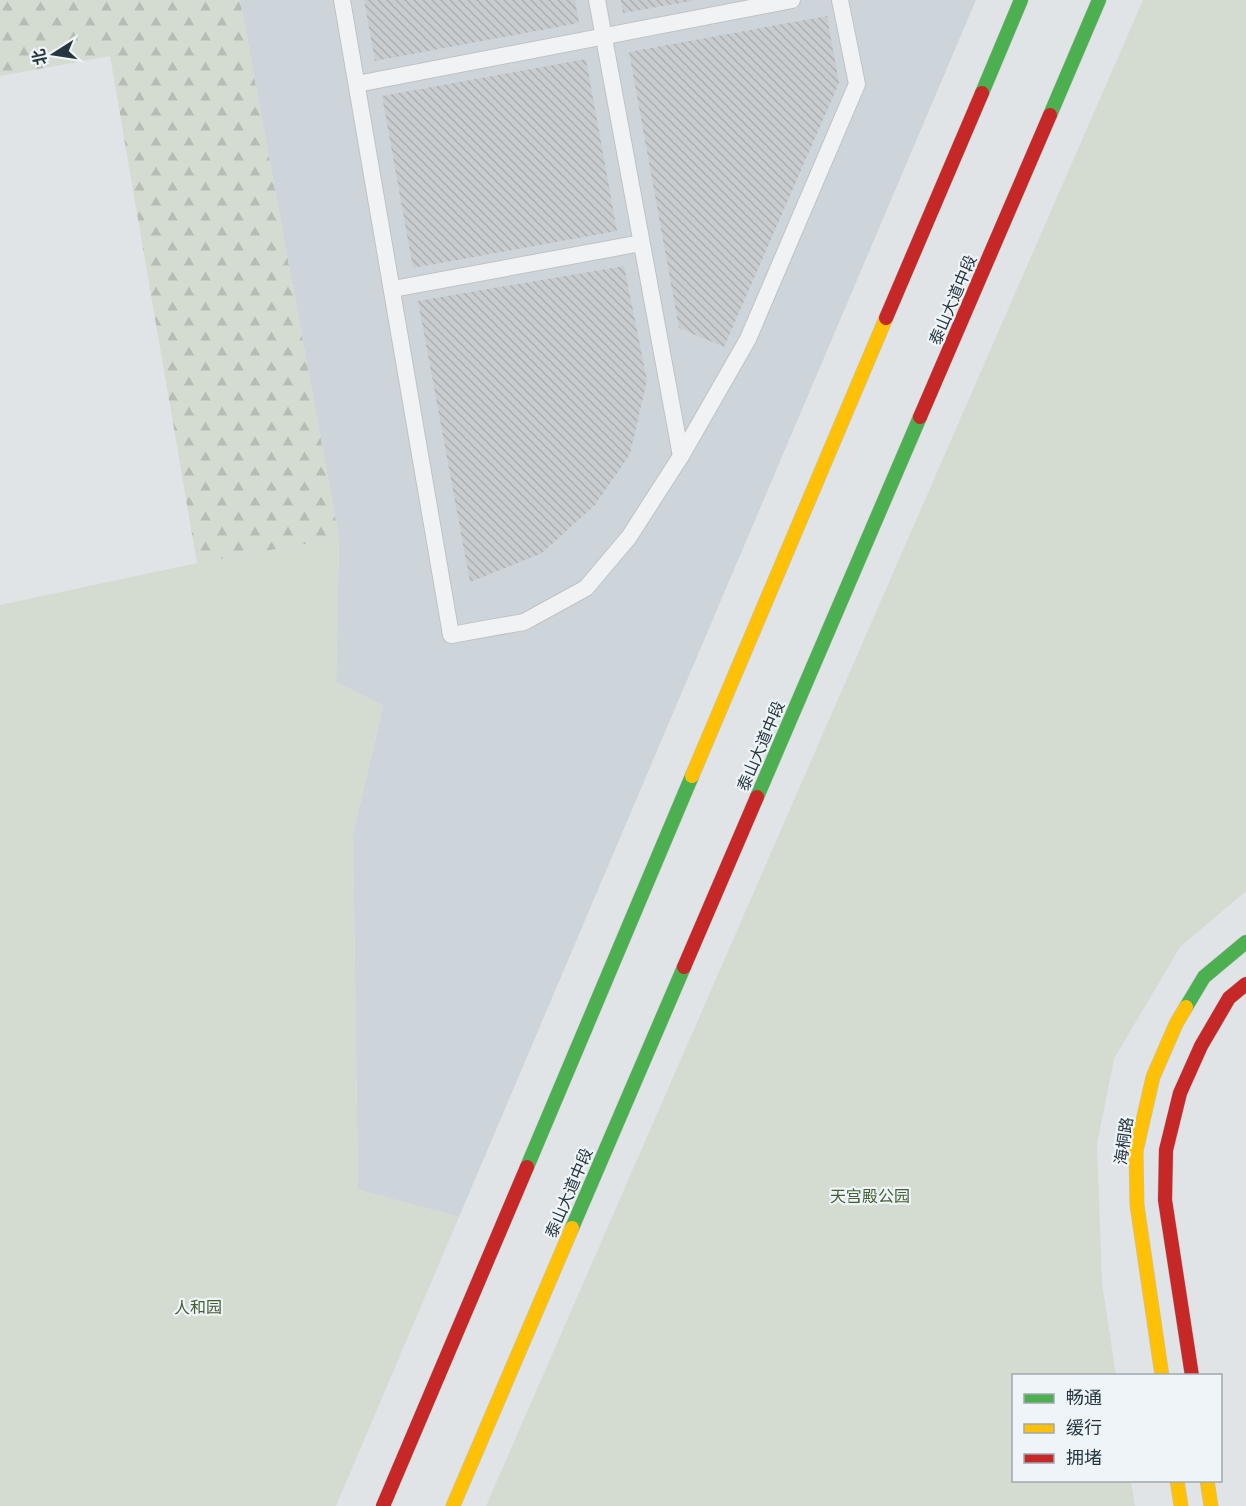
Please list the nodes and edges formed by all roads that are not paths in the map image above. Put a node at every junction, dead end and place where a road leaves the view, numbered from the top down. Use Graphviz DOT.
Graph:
graph roads {
  1 [pos="342,0"];
  2 [pos="597,0"];
  3 [pos="792,0"];
  4 [pos="840,0"];
  5 [pos="1000,0"];
  6 [pos="1021,0"];
  7 [pos="1100,0"];
  8 [pos="1010,27"];
  9 [pos="604,36"];
  10 [pos="357,84"];
  11 [pos="641,243"];
  12 [pos="393,290"];
  13 [pos="681,456"];
  14 [pos="1246,942"];
  15 [pos="1246,984"];
  16 [pos="1162,1374"];
  17 [pos="1192,1374"];
  18 [pos="1177,1482"];
  19 [pos="1207,1482"];
  20 [pos="383,1506"];
  21 [pos="453,1506"];
  22 [pos="1181,1506"];
  23 [pos="1211,1506"];
  1 -- 10 [label="lane"];
  2 -- 9 [label="lane"];
  3 -- 9 [label="lane"];
  4 -- 13 [label="lane"];
  5 -- 8 [label="lane"];
  6 -- 8 [label="main road"];
  7 -- 21 [label="main road, 泰山大道中段"];
  8 -- 20 [label="main road"];
  9 -- 10 [label="lane"];
  9 -- 11 [label="lane"];
  10 -- 12 [label="lane"];
  11 -- 12 [label="lane"];
  11 -- 13 [label="lane"];
  12 -- 13 [label="lane"];
  14 -- 16 [label="main road, 海桐路"];
  15 -- 17 [label="main road"];
  18 -- 22 [label="main road"];
  19 -- 23 [label="main road"];
}
